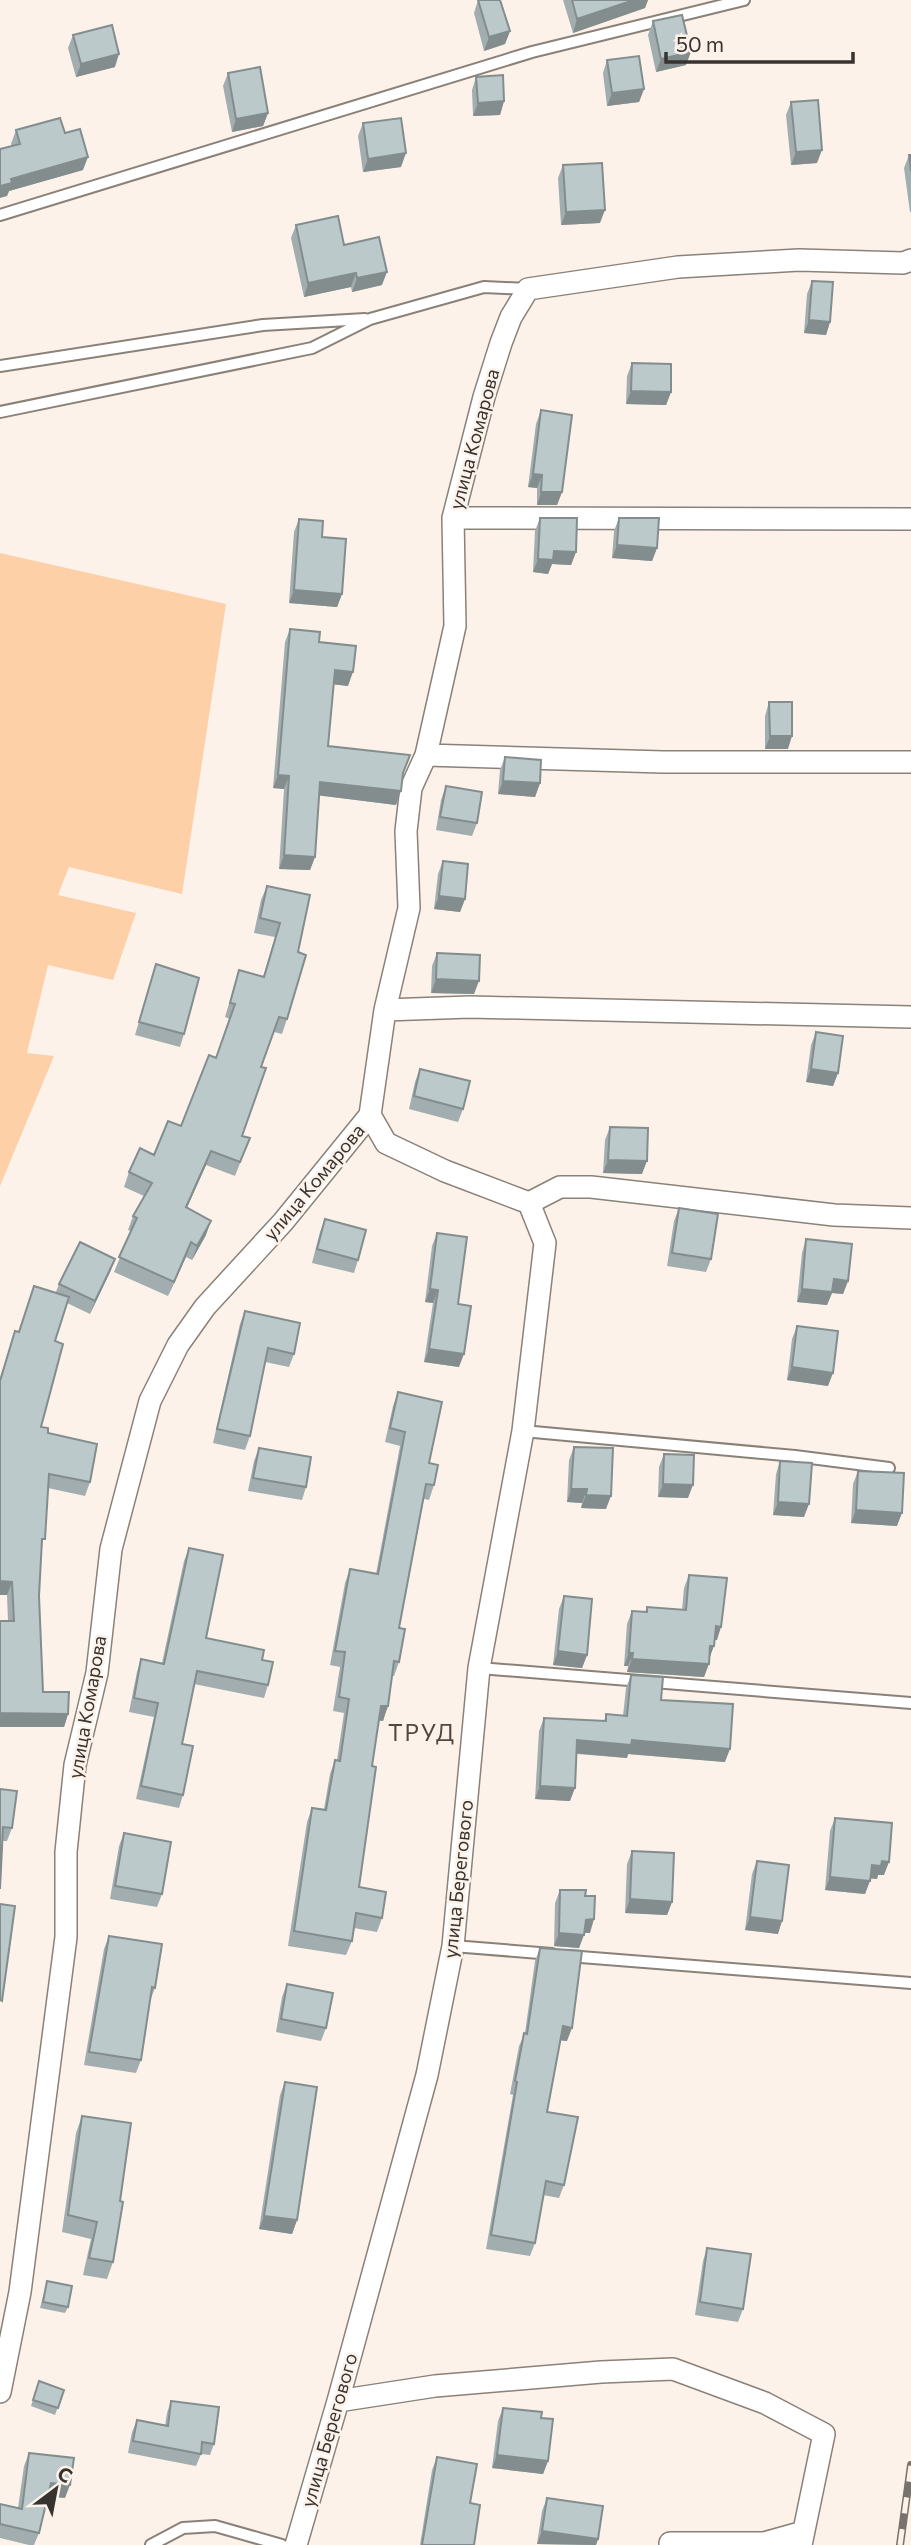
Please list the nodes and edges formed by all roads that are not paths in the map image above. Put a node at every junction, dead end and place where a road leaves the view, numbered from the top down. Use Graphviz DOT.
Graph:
graph roads {
  1 [pos="744,0"];
  2 [pos="0,215"];
  3 [pos="911,260"];
  4 [pos="528,289"];
  5 [pos="370,319"];
  6 [pos="0,366"];
  7 [pos="0,412"];
  8 [pos="453,517"];
  9 [pos="911,519"];
  10 [pos="426,755"];
  11 [pos="911,762"];
  12 [pos="385,1010"];
  13 [pos="911,1017"];
  14 [pos="370,1115"];
  15 [pos="529,1203"];
  16 [pos="911,1218"];
  17 [pos="523,1431"];
  18 [pos="889,1468"];
  19 [pos="479,1668"];
  20 [pos="911,1703"];
  21 [pos="453,1946"];
  22 [pos="911,1983"];
  23 [pos="0,2392"];
  24 [pos="338,2401"];
  25 [pos="802,2538"];
  26 [pos="670,2543"];
  27 [pos="151,2545"];
  28 [pos="282,2545"];
  29 [pos="296,2545"];
  1 -- 2 [label="lane"];
  3 -- 4 [label="street"];
  4 -- 5 [label="lane"];
  4 -- 8 [label="street, улица Комарова"];
  5 -- 6 [label="lane"];
  5 -- 7 [label="lane"];
  8 -- 9 [label="street"];
  8 -- 10 [label="street, улица Комарова"];
  10 -- 11 [label="street"];
  10 -- 12 [label="street, улица Комарова"];
  12 -- 13 [label="street"];
  12 -- 14 [label="street, улица Комарова"];
  14 -- 15 [label="street"];
  14 -- 23 [label="street, улица Комарова"];
  15 -- 16 [label="street"];
  15 -- 17 [label="street, улица Берегового"];
  17 -- 18 [label="lane"];
  17 -- 19 [label="street, улица Берегового"];
  19 -- 20 [label="lane"];
  19 -- 21 [label="street, улица Берегового"];
  21 -- 22 [label="lane"];
  21 -- 24 [label="street, улица Берегового"];
  24 -- 25 [label="street"];
  24 -- 29 [label="street, улица Берегового"];
  25 -- 26 [label="street"];
  27 -- 28 [label="lane"];
}
